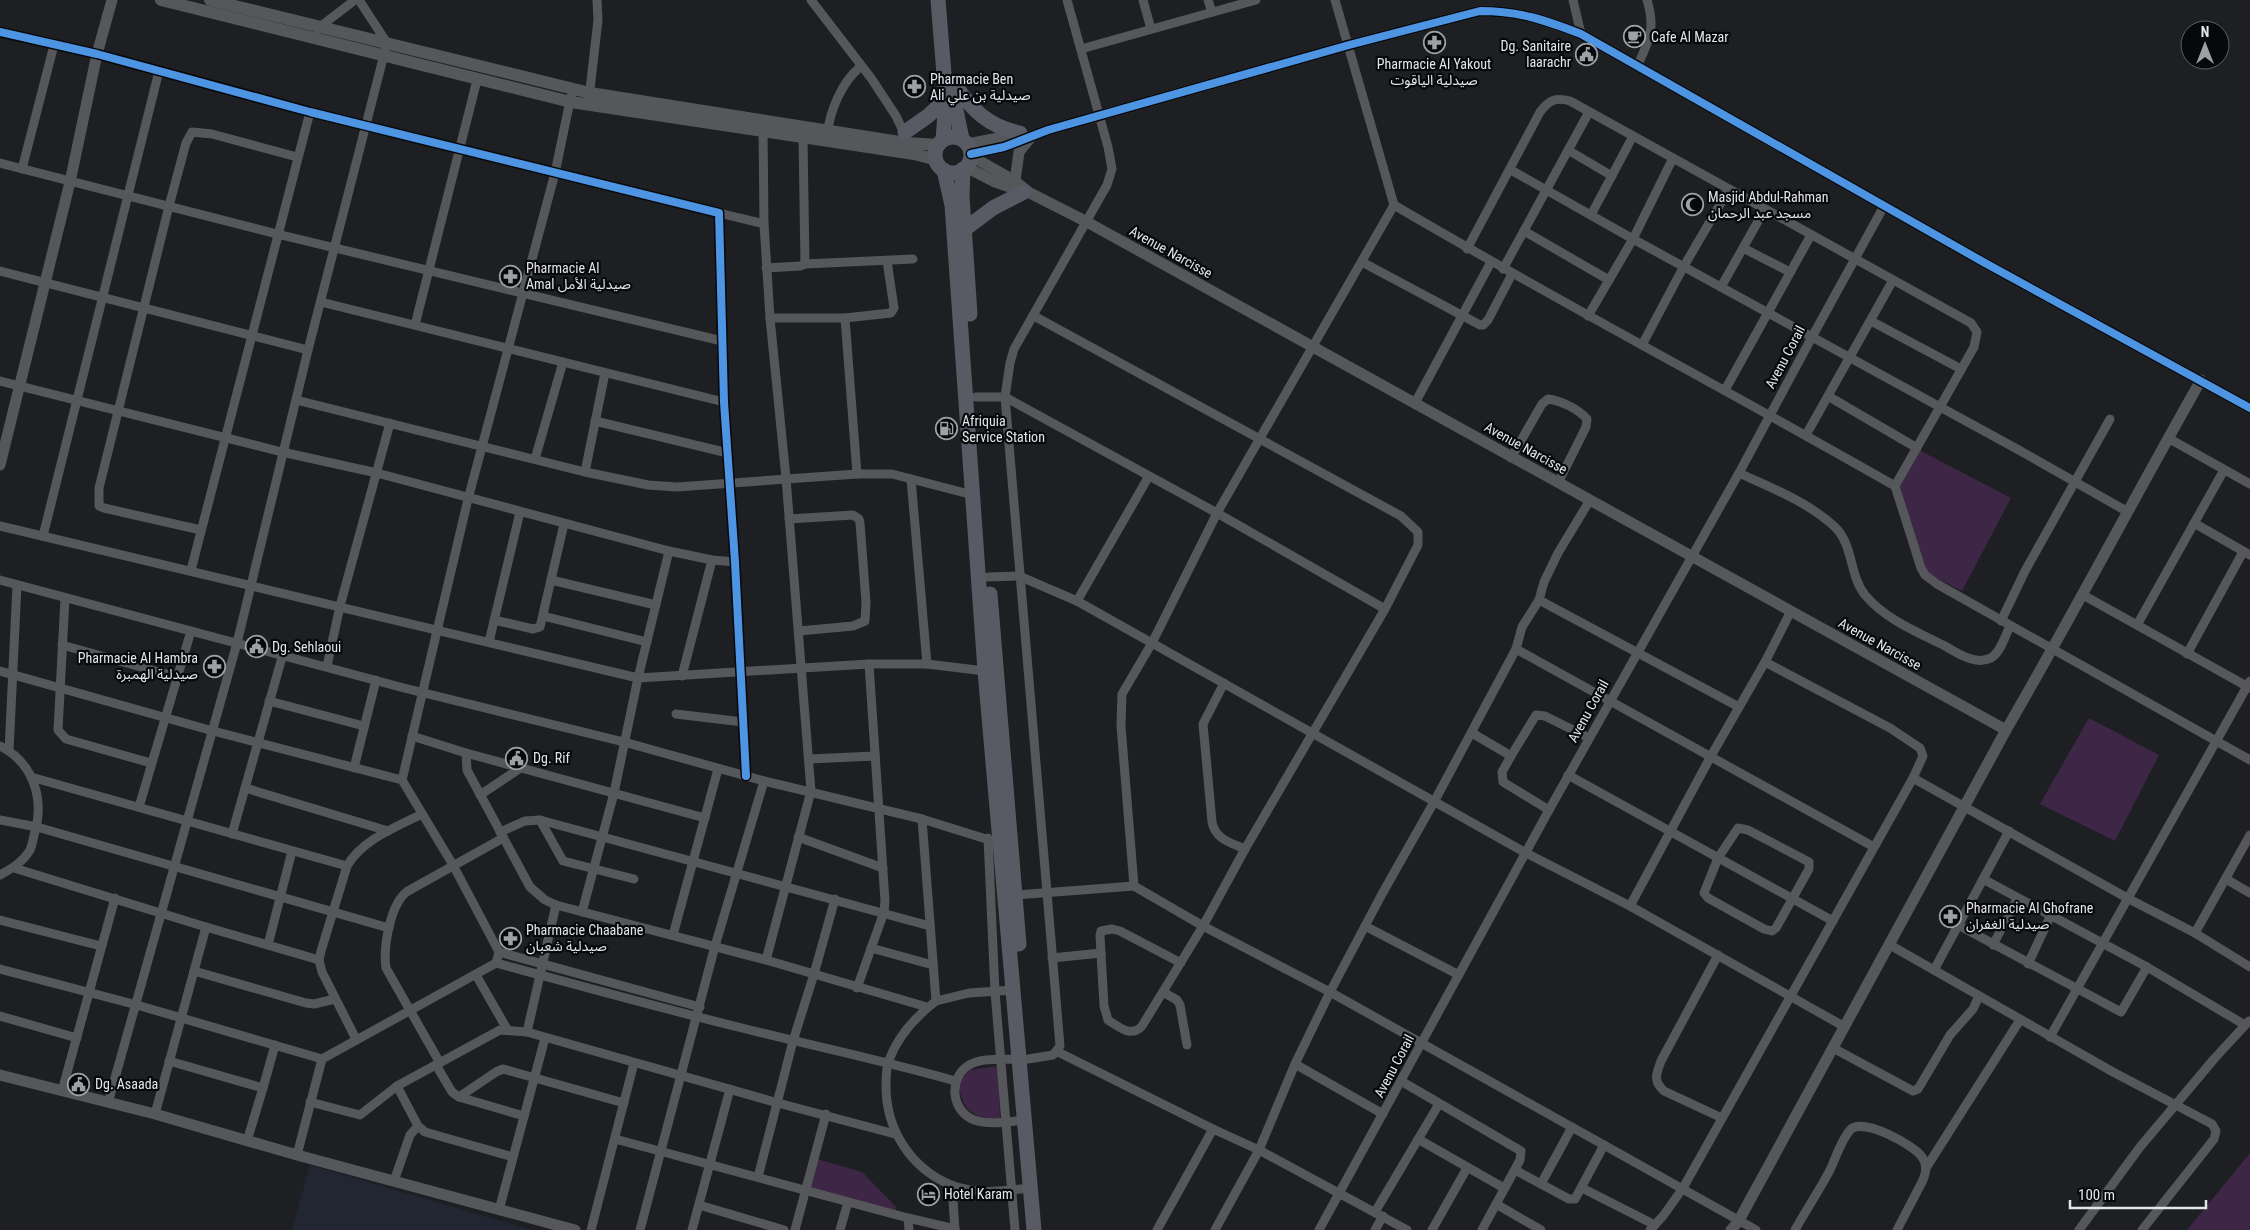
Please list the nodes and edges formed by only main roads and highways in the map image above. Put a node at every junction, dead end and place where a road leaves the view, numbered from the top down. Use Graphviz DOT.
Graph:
graph roads {
  1 [pos="161,0"];
  2 [pos="210,0"];
  3 [pos="938,0"];
  4 [pos="947,0"];
  5 [pos="316,33"];
  6 [pos="384,49"];
  7 [pos="954,84"];
  8 [pos="589,99"];
  9 [pos="946,100"];
  10 [pos="763,127"];
  11 [pos="1026,135"];
  12 [pos="827,136"];
  13 [pos="906,138"];
  14 [pos="941,142"];
  15 [pos="967,155"];
  16 [pos="941,165"];
  17 [pos="1023,189"];
  18 [pos="965,229"];
  19 [pos="1023,1059"];
  20 [pos="1034,1230"];
  21 [pos="1042,1230"];
  1 -- 5 [label="main road"];
  2 -- 5 [label="main road"];
  3 -- 9 [label="highway"];
  4 -- 7 [label="highway"];
  5 -- 6 [label="main road"];
  6 -- 8 [label="main road"];
  6 -- 8 [label="main road"];
  7 -- 11 [label="highway"];
  7 -- 15 [label="highway"];
  8 -- 10 [label="main road"];
  9 -- 13 [label="highway"];
  9 -- 14 [label="highway"];
  10 -- 12 [label="main road"];
  10 -- 12 [label="main road"];
  12 -- 13 [label="main road"];
  12 -- 16 [label="main road"];
  13 -- 14 [label="main road"];
  14 -- 15 [label="highway"];
  14 -- 16 [label="highway"];
  15 -- 16 [label="highway"];
  15 -- 18 [label="highway"];
  16 -- 19 [label="highway"];
  17 -- 18 [label="highway"];
  18 -- 19 [label="highway"];
  19 -- 20 [label="highway"];
  19 -- 21 [label="highway"];
}
